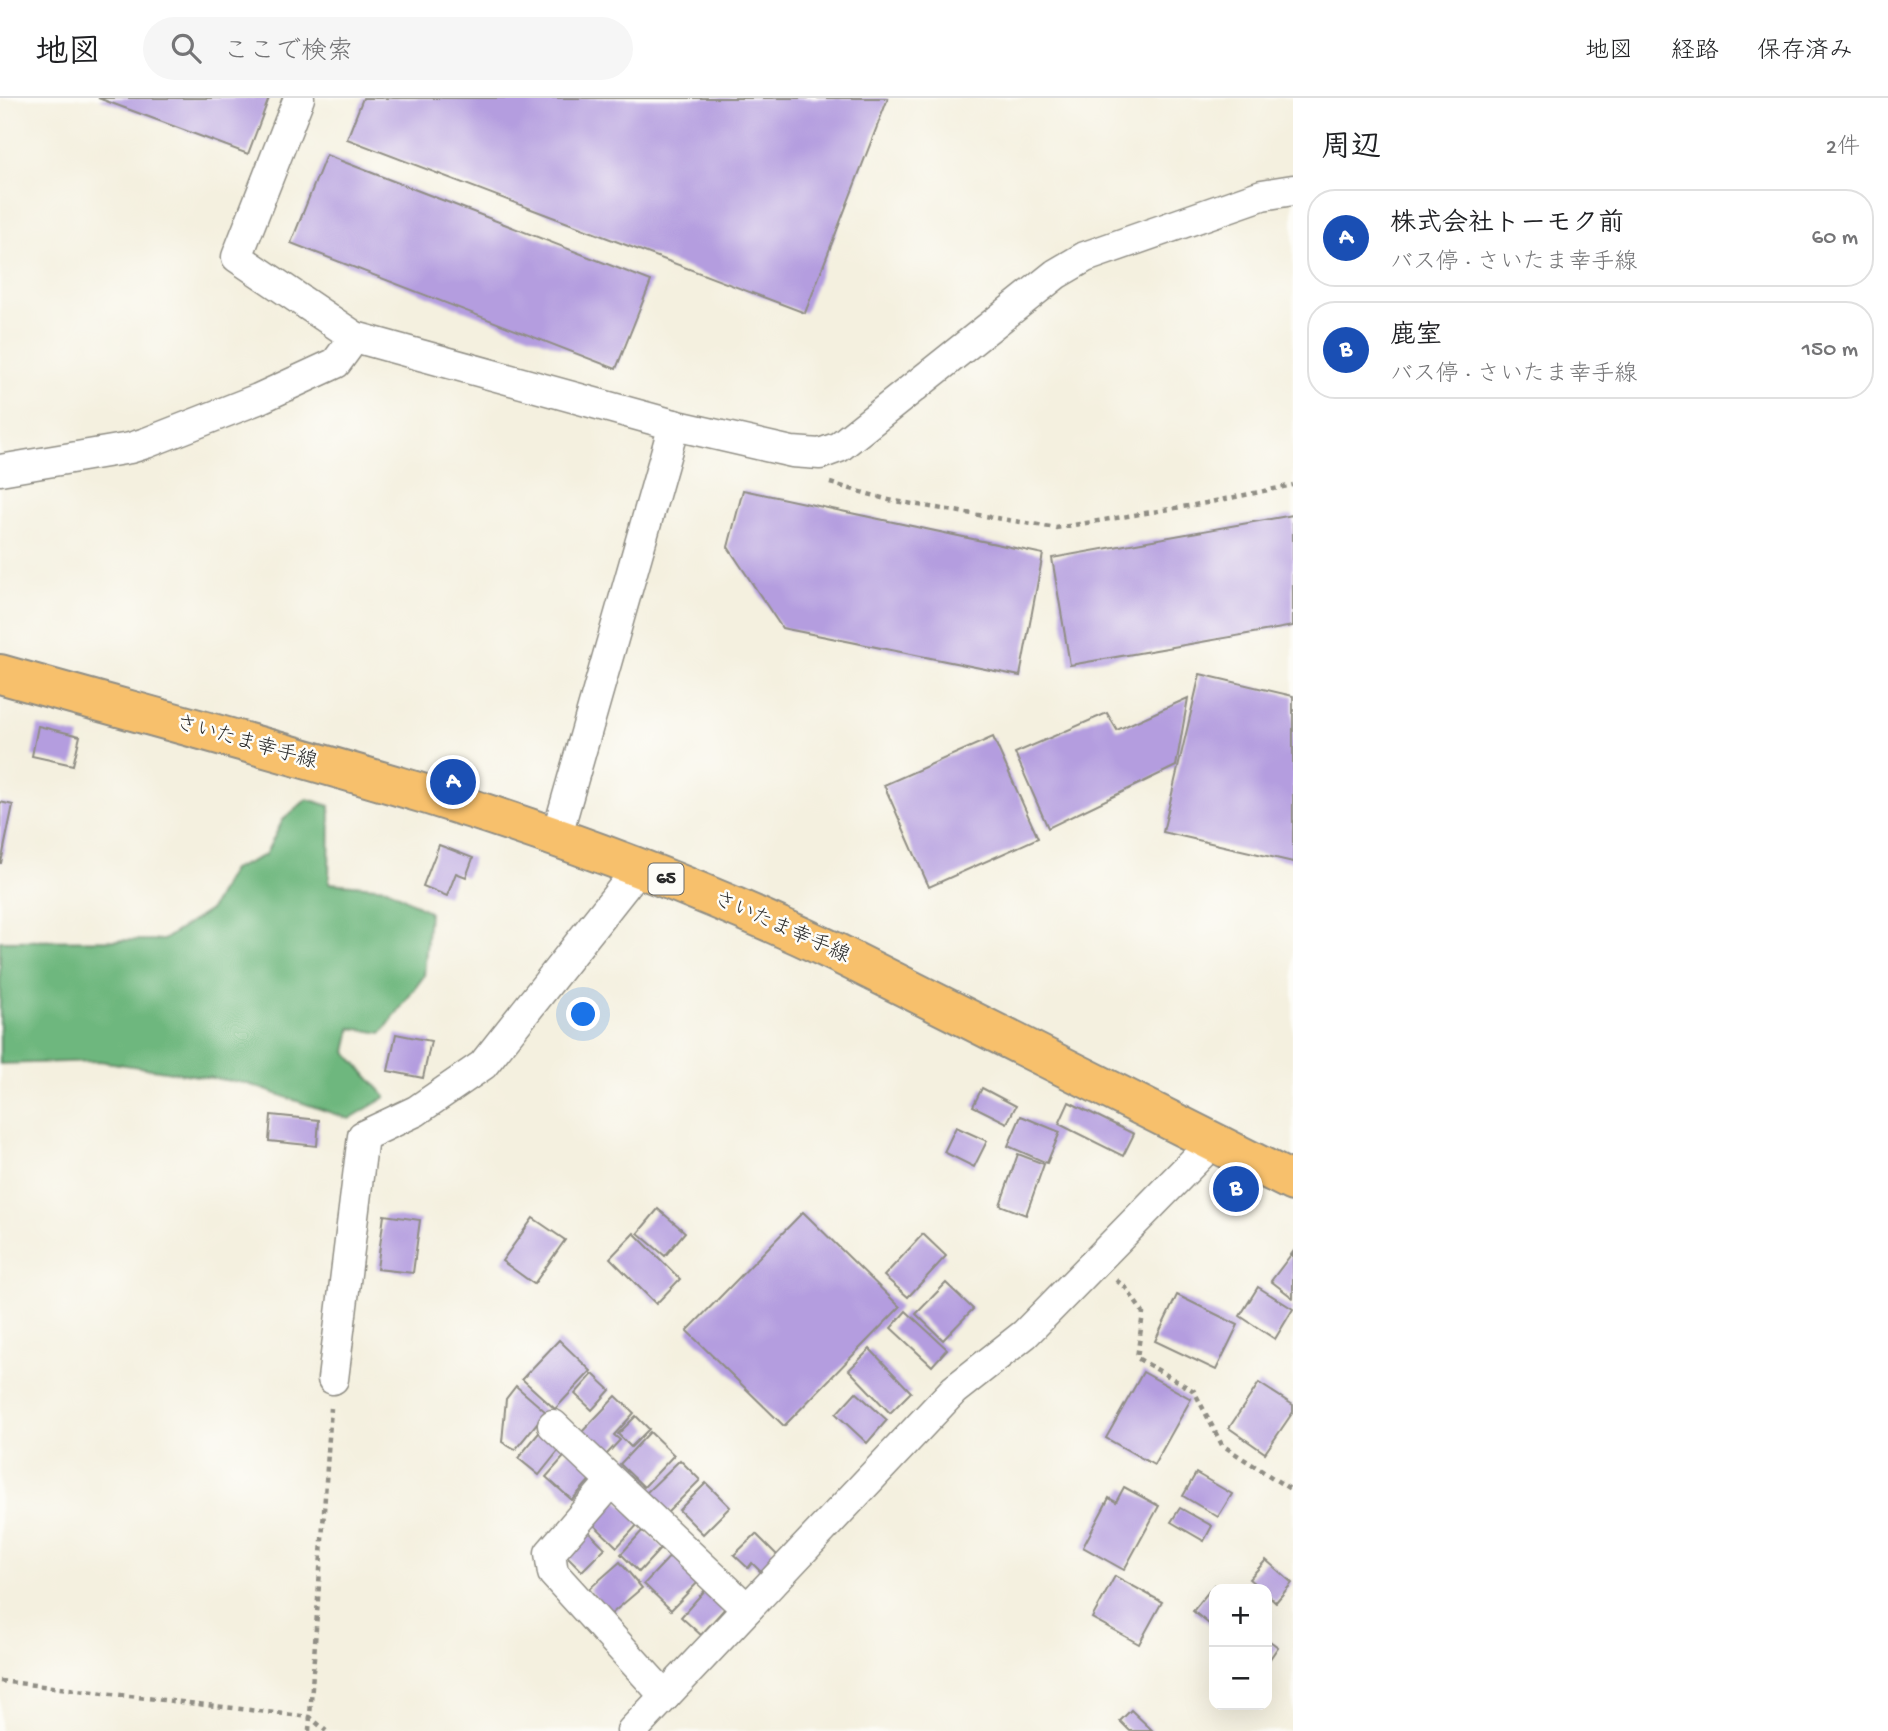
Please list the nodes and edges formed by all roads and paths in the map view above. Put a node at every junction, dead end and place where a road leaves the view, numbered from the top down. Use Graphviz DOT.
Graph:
graph roads {
  1 [pos="299,98"];
  2 [pos="1293,190"];
  3 [pos="355,337"];
  4 [pos="674,425"];
  5 [pos="792,452"];
  6 [pos="0,470"];
  7 [pos="1293,485"];
  8 [pos="0,674"];
  9 [pos="556,838"];
  10 [pos="639,868"];
  11 [pos="1213,1142"];
  12 [pos="1293,1182"];
  13 [pos="1094,1263"];
  14 [pos="333,1379"];
  15 [pos="553,1425"];
  16 [pos="611,1482"];
  17 [pos="1293,1492"];
  18 [pos="747,1609"];
  19 [pos="0,1681"];
  20 [pos="665,1696"];
  21 [pos="310,1717"];
  22 [pos="309,1731"];
  23 [pos="326,1731"];
  24 [pos="632,1731"];
  1 -- 3 [label="street"];
  2 -- 5 [label="street"];
  3 -- 4 [label="street"];
  3 -- 6 [label="street"];
  4 -- 5 [label="street"];
  4 -- 9 [label="street"];
  5 -- 7 [label="path"];
  8 -- 9 [label="main road, さいたま幸手線 / 65"];
  9 -- 10 [label="main road, さいたま幸手線 / 65"];
  10 -- 11 [label="main road, さいたま幸手線 / 65"];
  10 -- 14 [label="street"];
  11 -- 12 [label="main road, さいたま幸手線 / 65"];
  11 -- 13 [label="street"];
  13 -- 17 [label="path"];
  13 -- 18 [label="street"];
  14 -- 21 [label="path"];
  15 -- 16 [label="street"];
  16 -- 18 [label="street"];
  16 -- 20 [label="street"];
  18 -- 20 [label="street"];
  19 -- 21 [label="path"];
  20 -- 24 [label="street"];
  21 -- 22 [label="path"];
  21 -- 23 [label="path"];
}
